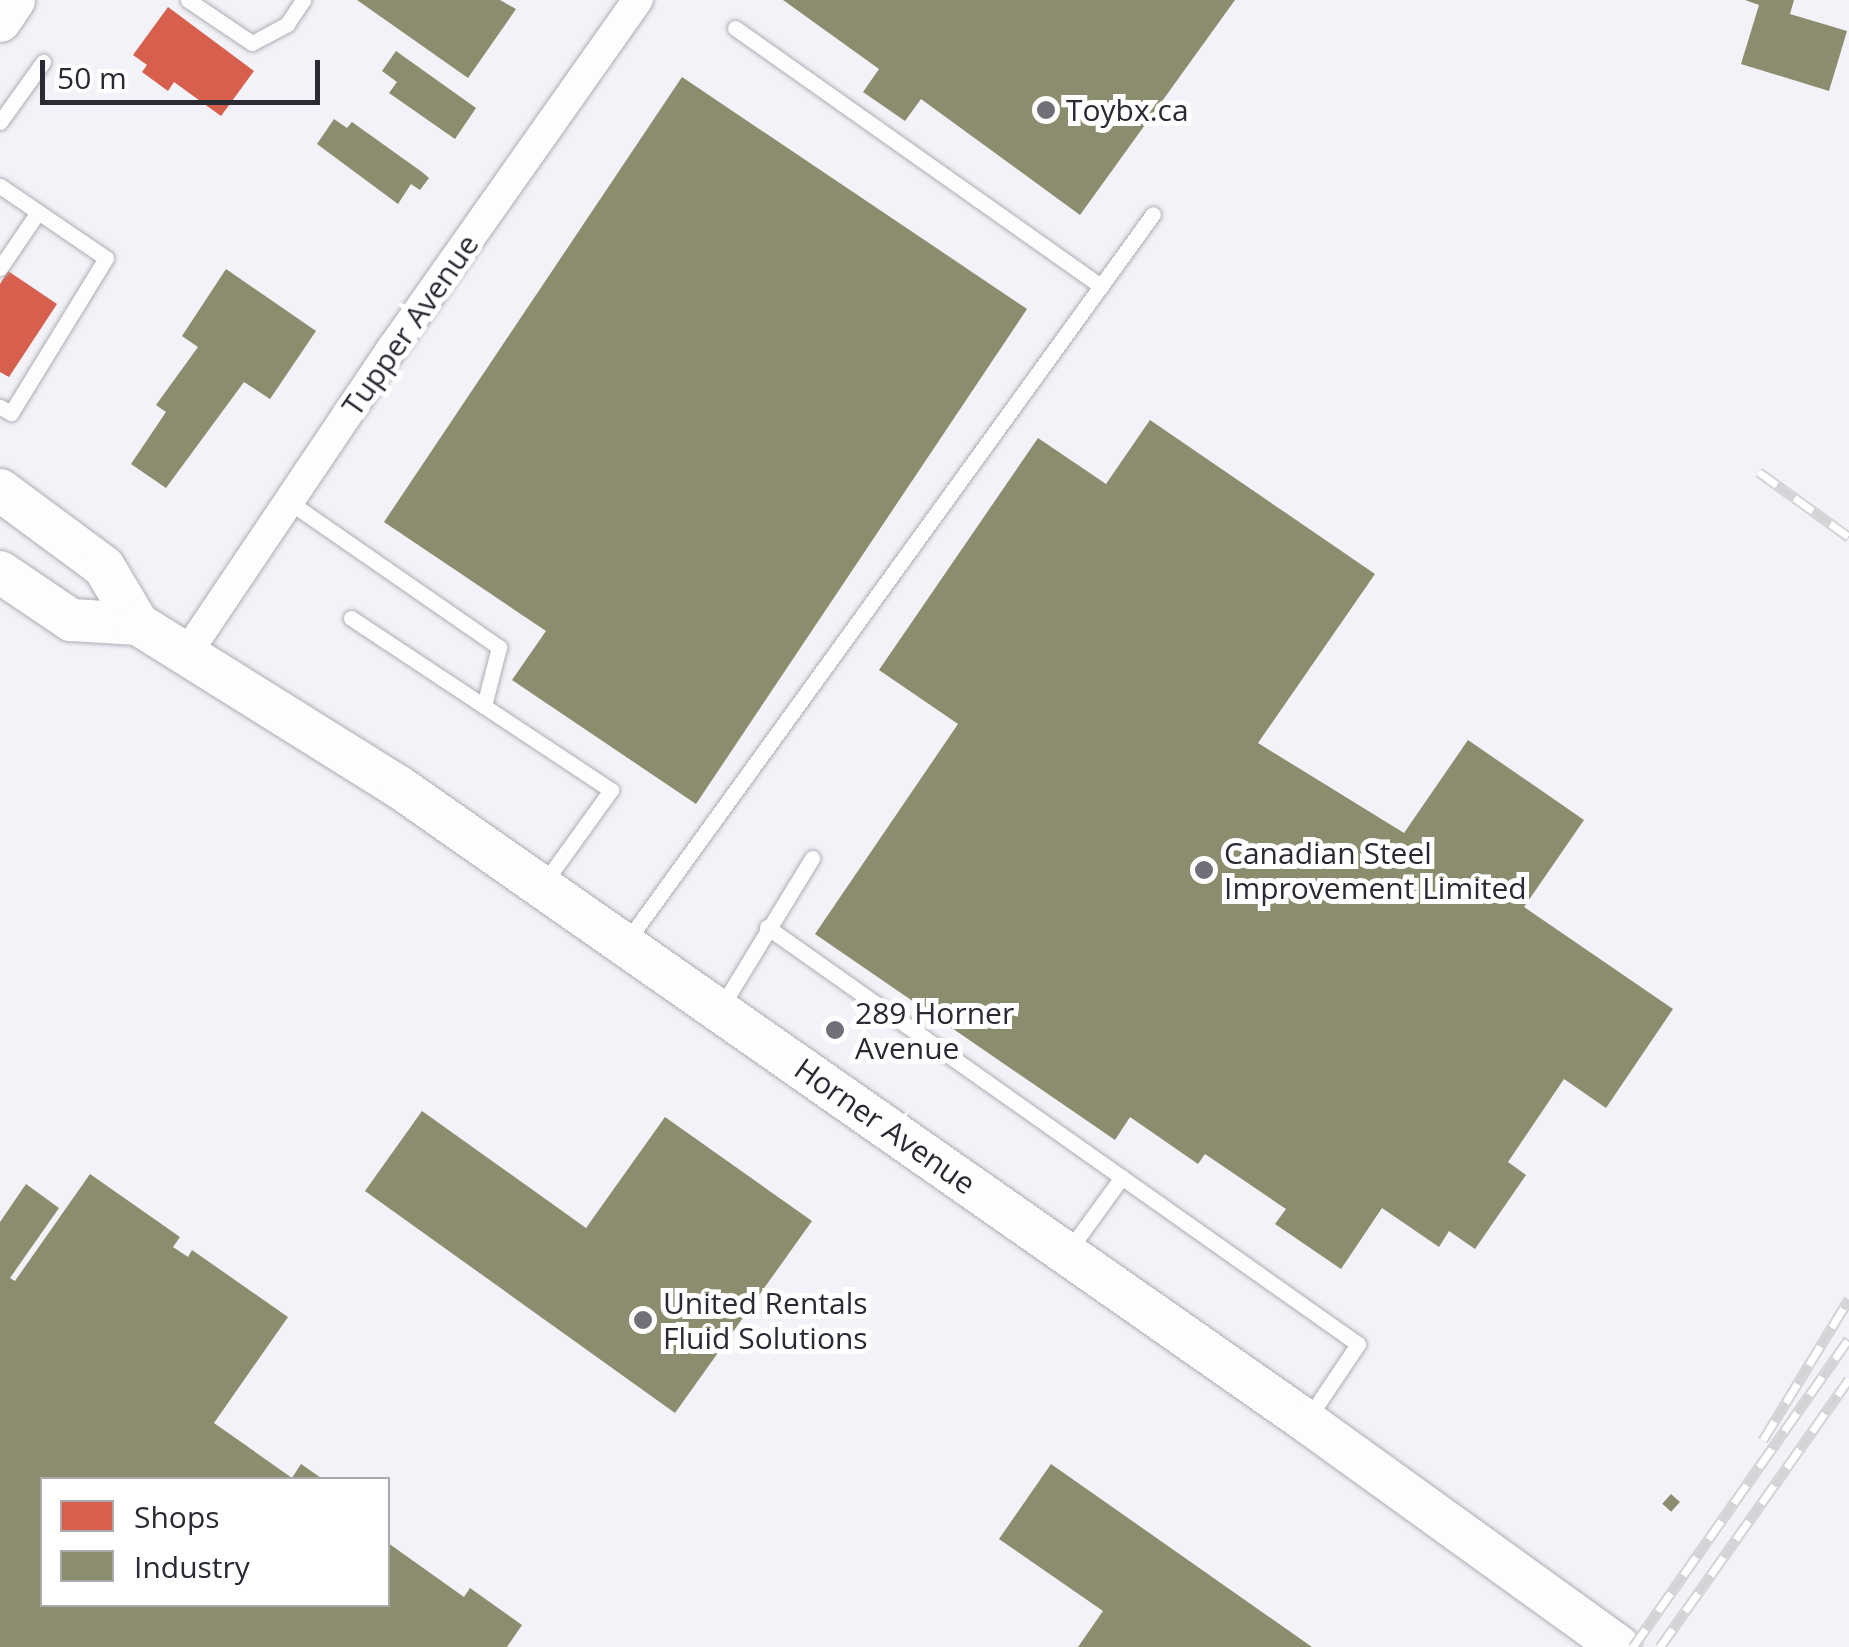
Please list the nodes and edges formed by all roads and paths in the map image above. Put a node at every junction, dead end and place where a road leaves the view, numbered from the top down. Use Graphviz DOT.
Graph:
graph roads {
  1 [pos="14,0"];
  2 [pos="188,0"];
  3 [pos="304,0"];
  4 [pos="638,0"];
  5 [pos="0,21"];
  6 [pos="735,28"];
  7 [pos="43,62"];
  8 [pos="0,122"];
  9 [pos="2,191"];
  10 [pos="38,212"];
  11 [pos="1153,214"];
  12 [pos="0,268"];
  13 [pos="1101,286"];
  14 [pos="0,407"];
  15 [pos="3,499"];
  16 [pos="288,501"];
  17 [pos="0,572"];
  18 [pos="351,618"];
  19 [pos="138,624"];
  20 [pos="187,653"];
  21 [pos="484,706"];
  22 [pos="812,858"];
  23 [pos="542,886"];
  24 [pos="767,927"];
  25 [pos="624,944"];
  26 [pos="718,1010"];
  27 [pos="1122,1177"];
  28 [pos="1066,1254"];
  29 [pos="1306,1421"];
  30 [pos="1619,1647"];
  1 -- 5 [label="main road"];
  2 -- 3 [label="lane"];
  4 -- 16 [label="street, Tupper Avenue"];
  6 -- 13 [label="lane"];
  7 -- 8 [label="lane"];
  9 -- 10 [label="lane"];
  10 -- 12 [label="lane"];
  10 -- 14 [label="lane"];
  11 -- 13 [label="lane"];
  13 -- 25 [label="lane"];
  15 -- 19 [label="main road, Horner Avenue"];
  16 -- 20 [label="street, Tupper Avenue"];
  16 -- 21 [label="lane"];
  17 -- 19 [label="main road, Horner Avenue"];
  18 -- 21 [label="lane"];
  19 -- 20 [label="main road, Horner Avenue"];
  20 -- 23 [label="main road, Horner Avenue"];
  21 -- 23 [label="lane"];
  22 -- 24 [label="lane"];
  23 -- 25 [label="main road, Horner Avenue"];
  24 -- 26 [label="lane"];
  24 -- 27 [label="lane"];
  25 -- 26 [label="main road, Horner Avenue"];
  26 -- 28 [label="main road, Horner Avenue"];
  27 -- 28 [label="lane"];
  27 -- 29 [label="lane"];
  28 -- 29 [label="main road, Horner Avenue"];
  29 -- 30 [label="main road, Horner Avenue"];
}
